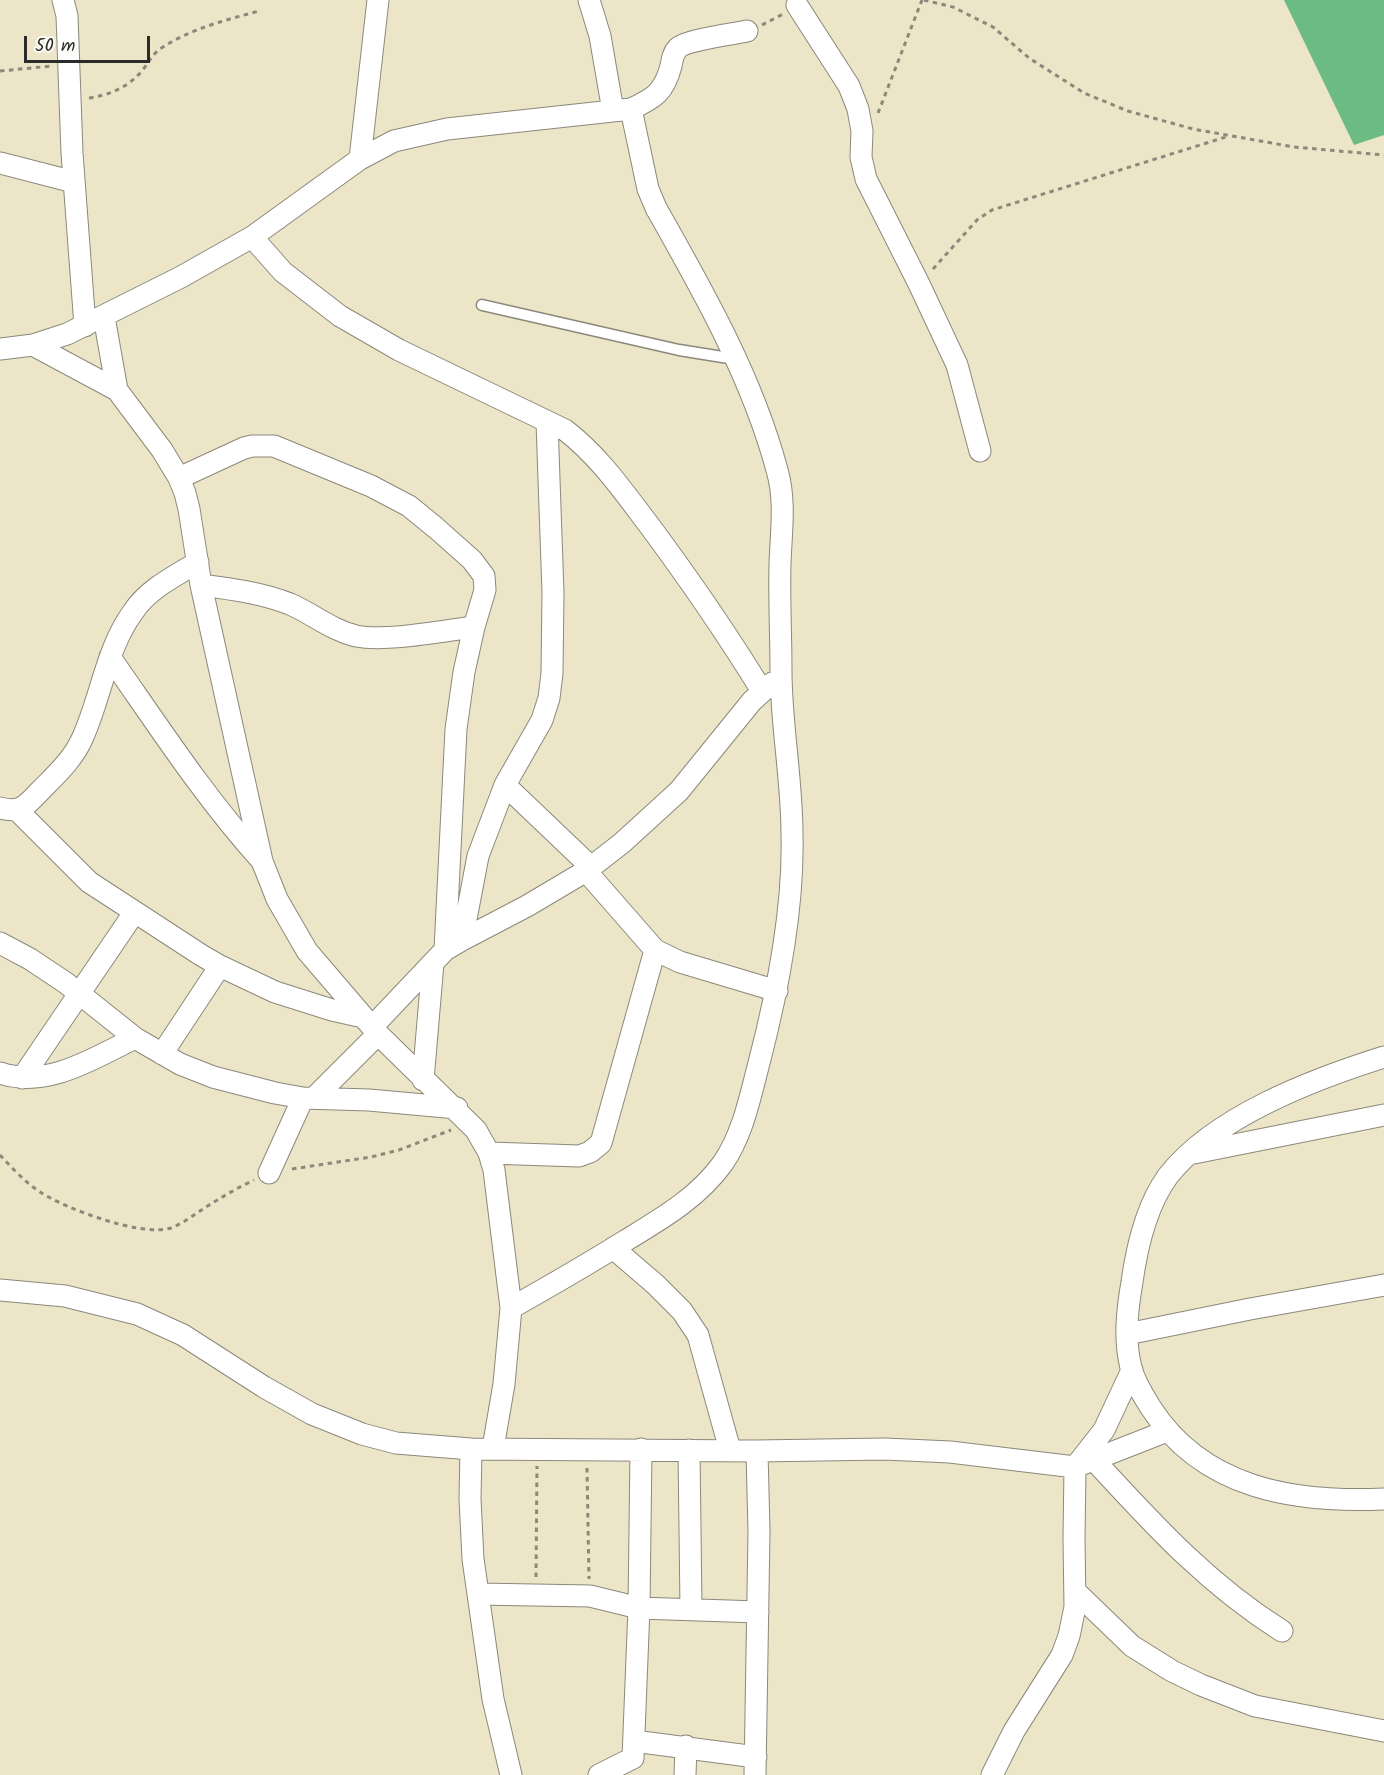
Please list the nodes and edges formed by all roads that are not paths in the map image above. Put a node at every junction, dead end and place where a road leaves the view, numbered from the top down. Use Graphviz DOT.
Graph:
graph roads {
  1 [pos="63,0"];
  2 [pos="378,0"];
  3 [pos="589,0"];
  4 [pos="797,5"];
  5 [pos="747,31"];
  6 [pos="622,110"];
  7 [pos="360,159"];
  8 [pos="0,163"];
  9 [pos="74,182"];
  10 [pos="252,237"];
  11 [pos="482,305"];
  12 [pos="104,316"];
  13 [pos="84,326"];
  14 [pos="33,345"];
  15 [pos="0,349"];
  16 [pos="735,359"];
  17 [pos="117,390"];
  18 [pos="547,422"];
  19 [pos="980,451"];
  20 [pos="179,477"];
  21 [pos="198,562"];
  22 [pos="201,585"];
  23 [pos="474,627"];
  24 [pos="110,657"];
  25 [pos="781,676"];
  26 [pos="762,691"];
  27 [pos="505,785"];
  28 [pos="8,809"];
  29 [pos="262,861"];
  30 [pos="589,869"];
  31 [pos="134,913"];
  32 [pos="0,944"];
  33 [pos="656,950"];
  34 [pos="447,951"];
  35 [pos="220,966"];
  36 [pos="777,991"];
  37 [pos="79,993"];
  38 [pos="371,1026"];
  39 [pos="135,1038"];
  40 [pos="162,1054"];
  41 [pos="1384,1057"];
  42 [pos="0,1073"];
  43 [pos="22,1078"];
  44 [pos="423,1080"];
  45 [pos="309,1098"];
  46 [pos="463,1115"];
  47 [pos="1384,1115"];
  48 [pos="489,1153"];
  49 [pos="1190,1154"];
  50 [pos="269,1173"];
  51 [pos="614,1248"];
  52 [pos="1384,1285"];
  53 [pos="0,1290"];
  54 [pos="511,1308"];
  55 [pos="1127,1334"];
  56 [pos="1132,1370"];
  57 [pos="1167,1431"];
  58 [pos="493,1448"];
  59 [pos="471,1449"];
  60 [pos="641,1449"];
  61 [pos="689,1450"];
  62 [pos="730,1450"];
  63 [pos="757,1450"];
  64 [pos="1085,1464"];
  65 [pos="1384,1499"];
  66 [pos="1076,1591"];
  67 [pos="478,1594"];
  68 [pos="639,1608"];
  69 [pos="691,1609"];
  70 [pos="758,1612"];
  71 [pos="1282,1631"];
  72 [pos="1384,1731"];
  73 [pos="686,1746"];
  74 [pos="634,1758"];
  75 [pos="755,1766"];
  76 [pos="511,1775"];
  77 [pos="599,1775"];
  78 [pos="685,1775"];
  79 [pos="992,1775"];
  1 -- 9 [label="street"];
  2 -- 7 [label="street"];
  3 -- 6 [label="street"];
  4 -- 19 [label="street"];
  5 -- 6 [label="street"];
  6 -- 7 [label="street"];
  6 -- 16 [label="street"];
  7 -- 10 [label="street"];
  8 -- 9 [label="street"];
  9 -- 13 [label="street"];
  10 -- 12 [label="street"];
  10 -- 18 [label="street"];
  11 -- 16 [label="lane"];
  12 -- 13 [label="street"];
  12 -- 17 [label="street"];
  13 -- 14 [label="street"];
  14 -- 15 [label="street"];
  14 -- 17 [label="street"];
  16 -- 25 [label="street"];
  17 -- 20 [label="street"];
  18 -- 26 [label="street"];
  18 -- 27 [label="street"];
  20 -- 21 [label="street"];
  20 -- 23 [label="street"];
  21 -- 22 [label="street"];
  21 -- 24 [label="street"];
  22 -- 23 [label="street"];
  22 -- 29 [label="street"];
  23 -- 34 [label="street"];
  24 -- 28 [label="street"];
  24 -- 29 [label="street"];
  25 -- 26 [label="street"];
  25 -- 36 [label="street"];
  26 -- 30 [label="street"];
  27 -- 30 [label="street"];
  27 -- 34 [label="street"];
  28 -- 31 [label="street"];
  29 -- 38 [label="street"];
  30 -- 33 [label="street"];
  30 -- 34 [label="street"];
  31 -- 35 [label="street"];
  31 -- 37 [label="street"];
  32 -- 37 [label="street"];
  33 -- 36 [label="street"];
  33 -- 48 [label="street"];
  34 -- 38 [label="street"];
  34 -- 44 [label="street"];
  35 -- 38 [label="street"];
  35 -- 40 [label="street"];
  36 -- 51 [label="street"];
  37 -- 39 [label="street"];
  37 -- 43 [label="street"];
  38 -- 44 [label="street"];
  38 -- 45 [label="street"];
  39 -- 40 [label="street"];
  39 -- 43 [label="street"];
  40 -- 45 [label="street"];
  41 -- 49 [label="street"];
  42 -- 43 [label="street"];
  44 -- 46 [label="street"];
  45 -- 46 [label="street"];
  45 -- 50 [label="street"];
  46 -- 48 [label="street"];
  47 -- 49 [label="street"];
  48 -- 54 [label="street"];
  49 -- 55 [label="street"];
  51 -- 54 [label="street"];
  51 -- 62 [label="street"];
  52 -- 55 [label="street"];
  53 -- 59 [label="street"];
  54 -- 58 [label="street"];
  55 -- 56 [label="street"];
  56 -- 57 [label="street"];
  56 -- 64 [label="street"];
  57 -- 64 [label="street"];
  57 -- 65 [label="street"];
  58 -- 59 [label="street"];
  58 -- 60 [label="street"];
  59 -- 67 [label="street"];
  60 -- 61 [label="street"];
  60 -- 68 [label="street"];
  61 -- 62 [label="street"];
  61 -- 69 [label="street"];
  62 -- 63 [label="street"];
  63 -- 64 [label="street"];
  63 -- 70 [label="street"];
  64 -- 66 [label="street"];
  64 -- 71 [label="street"];
  66 -- 72 [label="street"];
  66 -- 79 [label="street"];
  67 -- 68 [label="street"];
  67 -- 76 [label="street"];
  68 -- 69 [label="street"];
  68 -- 74 [label="street"];
  69 -- 70 [label="street"];
  70 -- 75 [label="street"];
  73 -- 74 [label="street"];
  73 -- 75 [label="street"];
  73 -- 78 [label="street"];
  74 -- 77 [label="street"];
}
